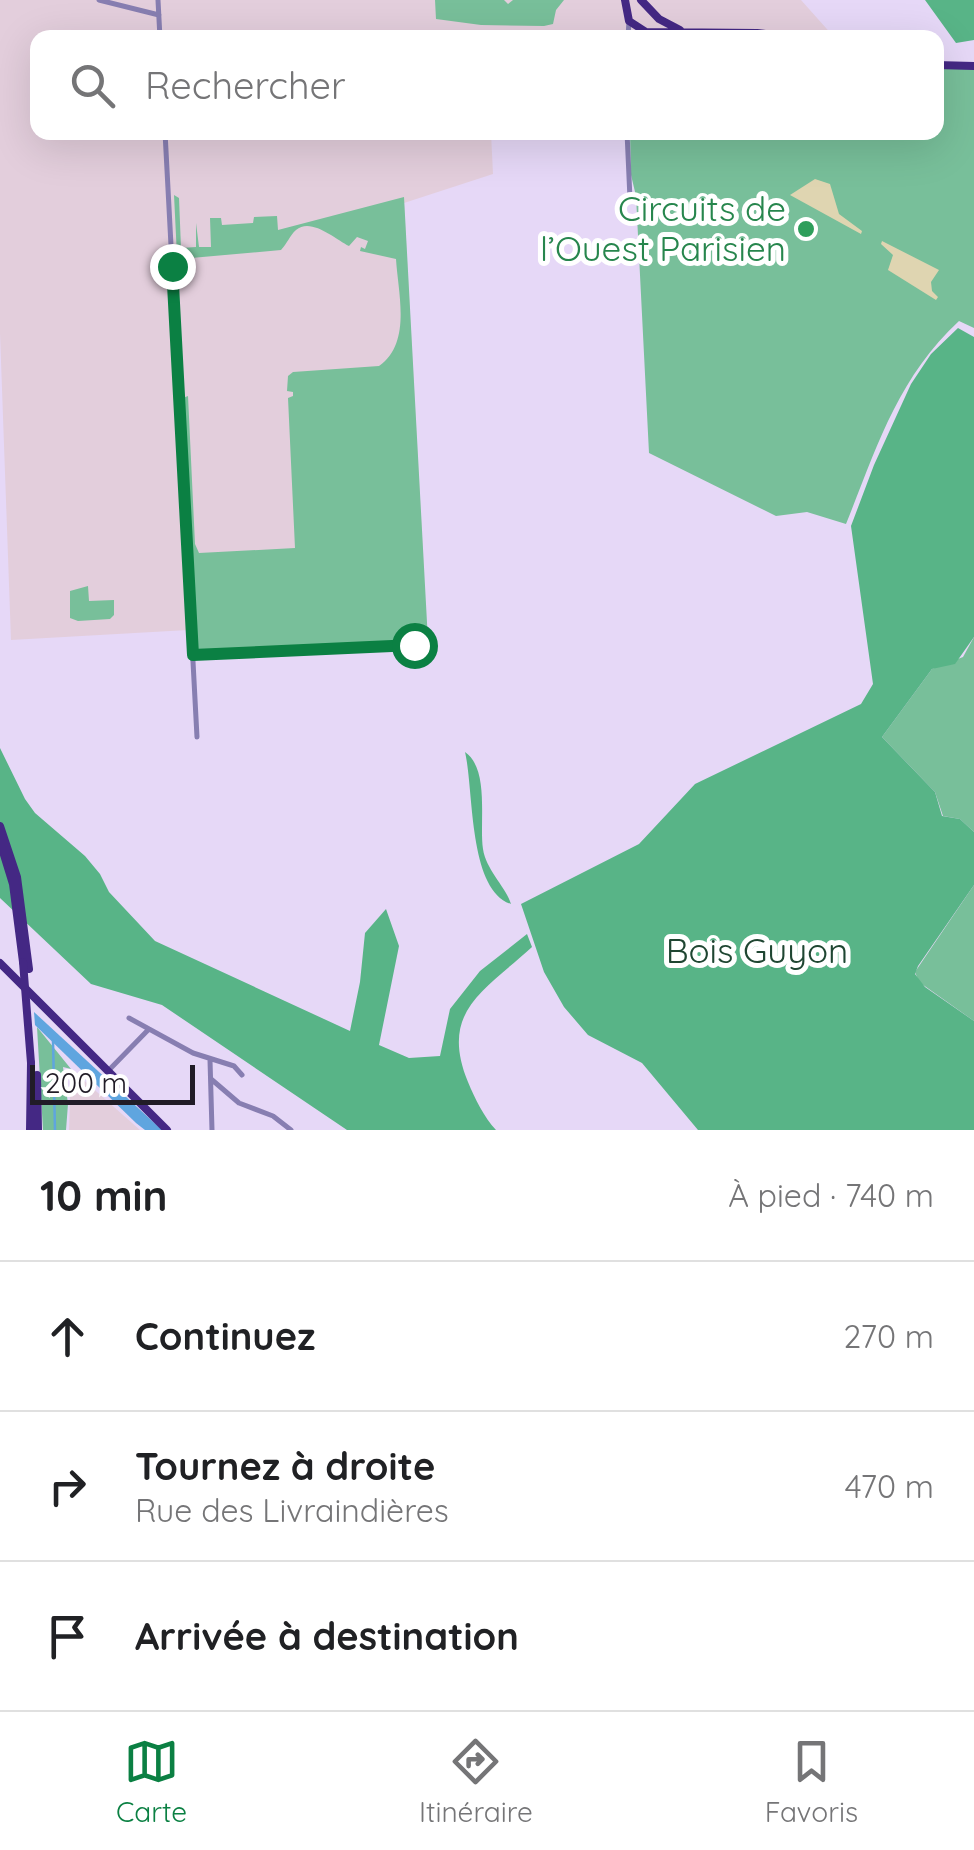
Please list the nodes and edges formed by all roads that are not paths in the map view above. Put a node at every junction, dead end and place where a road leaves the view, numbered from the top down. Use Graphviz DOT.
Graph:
graph roads {
  1 [pos="99,0"];
  2 [pos="158,0"];
  3 [pos="625,0"];
  4 [pos="644,3"];
  5 [pos="159,15"];
  6 [pos="628,21"];
  7 [pos="637,29"];
  8 [pos="160,30"];
  9 [pos="628,30"];
  10 [pos="653,30"];
  11 [pos="679,30"];
  12 [pos="944,65"];
  13 [pos="974,66"];
  14 [pos="165,140"];
  15 [pos="627,140"];
  16 [pos="630,199"];
  17 [pos="414,645"];
  18 [pos="193,655"];
  19 [pos="196,737"];
  20 [pos="0,826"];
  21 [pos="0,842"];
  22 [pos="0,964"];
  23 [pos="26,966"];
  24 [pos="128,1018"];
  25 [pos="149,1029"];
  26 [pos="210,1060"];
  27 [pos="34,1066"];
  28 [pos="107,1072"];
  29 [pos="242,1076"];
  30 [pos="211,1079"];
  31 [pos="30,1130"];
  32 [pos="38,1130"];
  33 [pos="167,1130"];
  34 [pos="212,1130"];
  35 [pos="292,1130"];
  1 -- 5 [label="street"];
  2 -- 5 [label="street"];
  3 -- 6 [label="main road"];
  4 -- 7 [label="main road"];
  4 -- 11 [label="main road"];
  5 -- 8 [label="street"];
  6 -- 7 [label="main road"];
  6 -- 9 [label="street"];
  7 -- 10 [label="main road"];
  12 -- 13 [label="main road"];
  14 -- 18 [label="street"];
  15 -- 16 [label="street"];
  17 -- 18 [label="street"];
  18 -- 19 [label="street"];
  20 -- 23 [label="main road"];
  21 -- 23 [label="main road"];
  22 -- 28 [label="main road"];
  23 -- 27 [label="main road, bridge"];
  24 -- 25 [label="street"];
  25 -- 26 [label="street"];
  25 -- 28 [label="street"];
  26 -- 29 [label="street"];
  26 -- 30 [label="street"];
  27 -- 31 [label="main road"];
  27 -- 32 [label="main road"];
  28 -- 33 [label="main road"];
  30 -- 34 [label="street"];
  30 -- 35 [label="street"];
}
